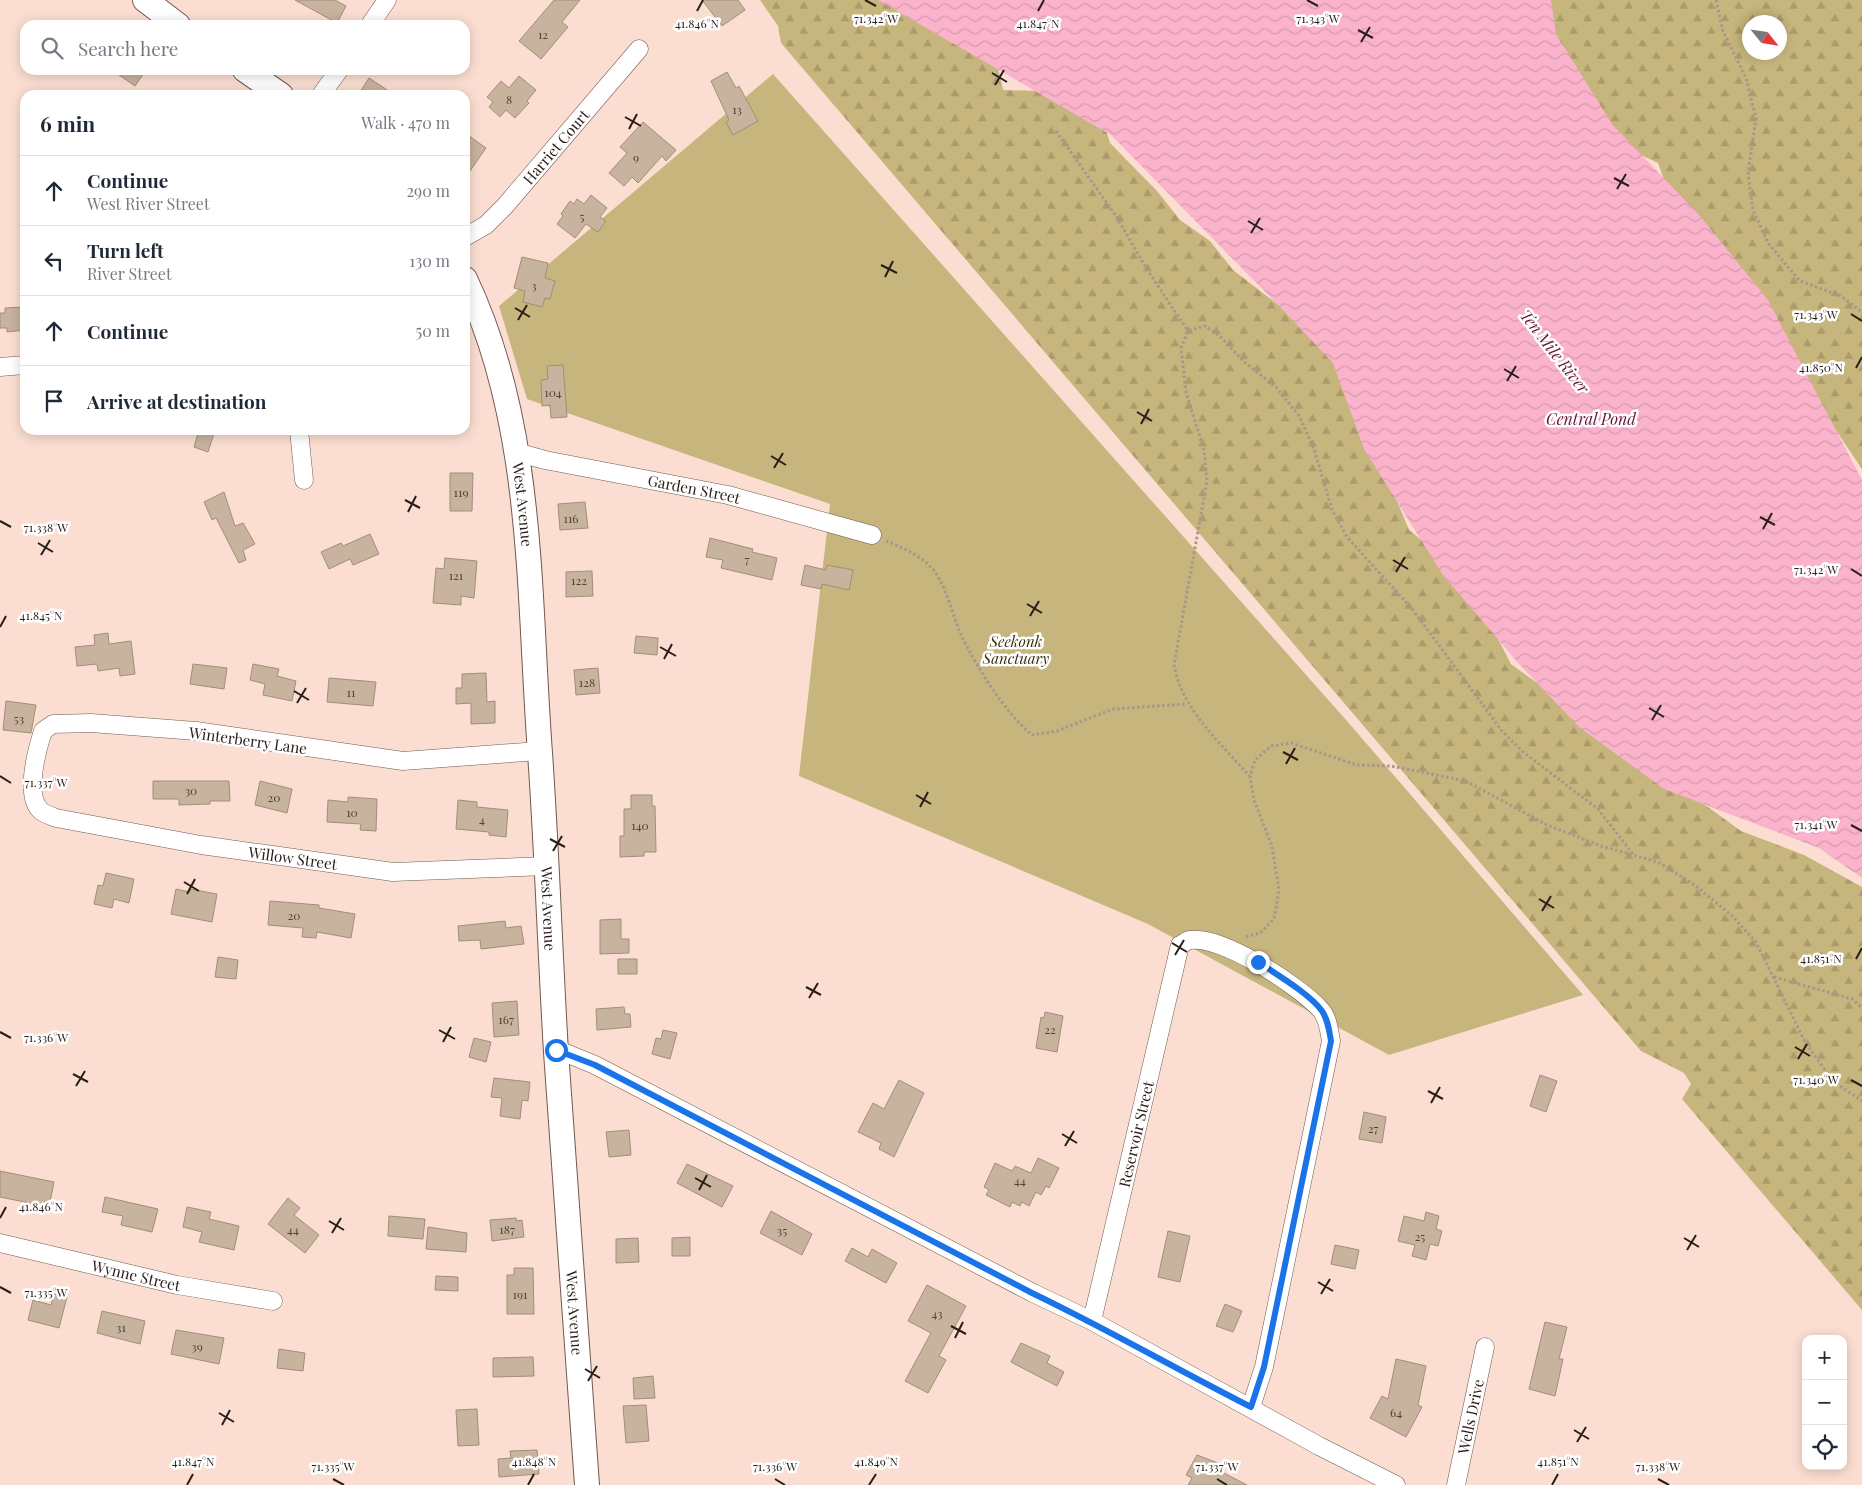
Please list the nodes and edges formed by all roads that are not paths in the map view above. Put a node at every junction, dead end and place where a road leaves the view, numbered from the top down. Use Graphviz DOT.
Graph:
graph roads {
  1 [pos="145,0"];
  2 [pos="387,0"];
  3 [pos="171,20"];
  4 [pos="373,20"];
  5 [pos="639,49"];
  6 [pos="252,75"];
  7 [pos="335,75"];
  8 [pos="274,90"];
  9 [pos="325,90"];
  10 [pos="470,234"];
  11 [pos="470,292"];
  12 [pos="20,365"];
  13 [pos="0,367"];
  14 [pos="300,435"];
  15 [pos="516,452"];
  16 [pos="304,480"];
  17 [pos="872,535"];
  18 [pos="539,751"];
  19 [pos="42,812"];
  20 [pos="547,866"];
  21 [pos="556,1050"];
  22 [pos="0,1243"];
  23 [pos="273,1301"];
  24 [pos="1092,1322"];
  25 [pos="1486,1347"];
  26 [pos="1251,1407"];
  27 [pos="587,1485"];
  28 [pos="1396,1485"];
  29 [pos="1456,1485"];
  1 -- 3 [label="street"];
  2 -- 4 [label="street"];
  5 -- 10 [label="street, Harriet Court"];
  6 -- 8 [label="street"];
  7 -- 9 [label="street"];
  11 -- 15 [label="street, West Avenue"];
  12 -- 13 [label="street"];
  14 -- 16 [label="street"];
  15 -- 17 [label="street, Garden Street"];
  15 -- 18 [label="street, West Avenue"];
  18 -- 19 [label="street, Winterberry Lane"];
  18 -- 20 [label="street, West Avenue"];
  19 -- 20 [label="street, Willow Street"];
  20 -- 21 [label="street, West Avenue"];
  21 -- 24 [label="street"];
  21 -- 27 [label="street, West Avenue"];
  22 -- 23 [label="street, Wynne Street"];
  24 -- 26 [label="street"];
  24 -- 26 [label="street, Reservoir Street"];
  25 -- 29 [label="street, Wells Drive"];
  26 -- 28 [label="street"];
}
